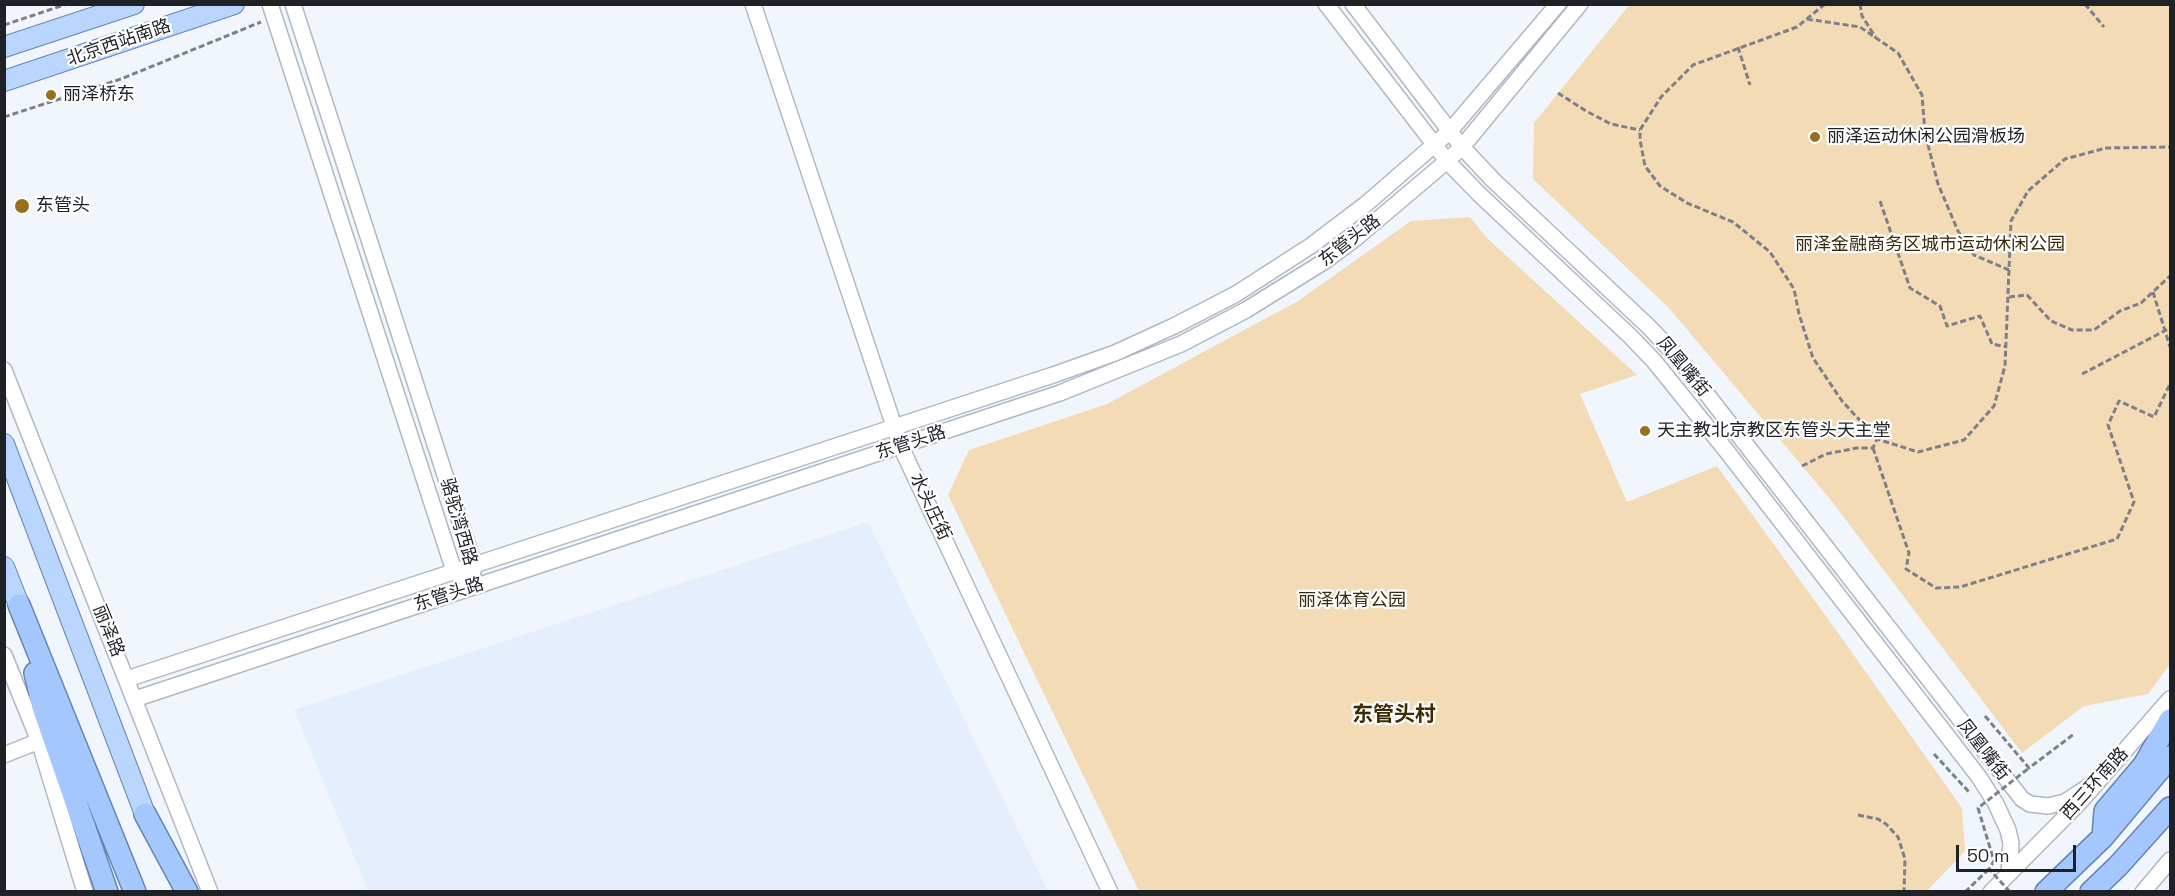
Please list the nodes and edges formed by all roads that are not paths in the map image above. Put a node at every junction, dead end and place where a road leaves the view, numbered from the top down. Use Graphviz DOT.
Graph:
graph roads {
  1 [pos="134,4"];
  2 [pos="234,4"];
  3 [pos="293,4"];
  4 [pos="753,4"];
  5 [pos="1326,4"];
  6 [pos="1353,4"];
  7 [pos="1558,4"];
  8 [pos="1580,4"];
  9 [pos="272,10"];
  10 [pos="4,48"];
  11 [pos="4,81"];
  12 [pos="1449,132"];
  13 [pos="1434,146"];
  14 [pos="1462,147"];
  15 [pos="1447,161"];
  16 [pos="4,370"];
  17 [pos="894,427"];
  18 [pos="4,444"];
  19 [pos="901,447"];
  20 [pos="474,565"];
  21 [pos="4,567"];
  22 [pos="454,571"];
  23 [pos="472,587"];
  24 [pos="19,605"];
  25 [pos="4,655"];
  26 [pos="128,679"];
  27 [pos="135,699"];
  28 [pos="2170,699"];
  29 [pos="2170,720"];
  30 [pos="39,741"];
  31 [pos="4,755"];
  32 [pos="2170,757"];
  33 [pos="2100,779"];
  34 [pos="2170,808"];
  35 [pos="145,814"];
  36 [pos="2170,827"];
  37 [pos="2103,837"];
  38 [pos="2170,860"];
  39 [pos="2118,866"];
  40 [pos="2009,874"];
  41 [pos="85,891"];
  42 [pos="107,891"];
  43 [pos="135,891"];
  44 [pos="175,891"];
  45 [pos="187,891"];
  46 [pos="210,891"];
  47 [pos="1110,891"];
  48 [pos="1991,891"];
  49 [pos="2046,891"];
  50 [pos="2091,891"];
  51 [pos="2143,891"];
  1 -- 10 [label="main road, 北京西站南路"];
  2 -- 11 [label="main road, 北京西站南路"];
  3 -- 20 [label="street, 骆驼湾西路"];
  4 -- 17 [label="street, 水头庄街"];
  5 -- 13 [label="street, 凤凰嘴街"];
  6 -- 12 [label="street, 凤凰嘴街"];
  7 -- 12 [label="street, 东管头路"];
  8 -- 14 [label="street, 东管头路"];
  9 -- 22 [label="street, 骆驼湾西路"];
  12 -- 13 [label="street, 东管头路"];
  12 -- 14 [label="street, 凤凰嘴街"];
  13 -- 15 [label="street, 凤凰嘴街"];
  13 -- 17 [label="street, 东管头路"];
  14 -- 15 [label="street, 东管头路"];
  14 -- 33 [label="street, 凤凰嘴街"];
  15 -- 19 [label="street, 东管头路"];
  15 -- 40 [label="street, 凤凰嘴街"];
  16 -- 26 [label="street, 丽泽路"];
  17 -- 19 [label="street, 水头庄街"];
  17 -- 20 [label="street, 东管头路"];
  18 -- 35 [label="main road, 丽泽路"];
  19 -- 23 [label="street, 东管头路"];
  19 -- 47 [label="street, 水头庄街"];
  20 -- 22 [label="street, 东管头路"];
  20 -- 23 [label="street, 骆驼湾西路"];
  21 -- 24 [label="main road"];
  22 -- 23 [label="street, 骆驼湾西路"];
  22 -- 26 [label="street, 东管头路"];
  23 -- 27 [label="street, 东管头路"];
  24 -- 42 [label="highway"];
  24 -- 43 [label="highway"];
  25 -- 30 [label="street"];
  26 -- 27 [label="street, 丽泽路"];
  27 -- 46 [label="street, 丽泽路"];
  28 -- 33 [label="street, 西三环南路"];
  29 -- 37 [label="highway"];
  30 -- 31 [label="street"];
  30 -- 41 [label="street"];
  32 -- 37 [label="highway"];
  33 -- 40 [label="street, 西三环南路"];
  34 -- 39 [label="highway"];
  35 -- 44 [label="highway, 丽泽路"];
  35 -- 45 [label="highway"];
  36 -- 39 [label="highway"];
  37 -- 49 [label="highway"];
  38 -- 51 [label="street"];
  39 -- 50 [label="highway"];
  40 -- 48 [label="street, 西三环南路"];
}
